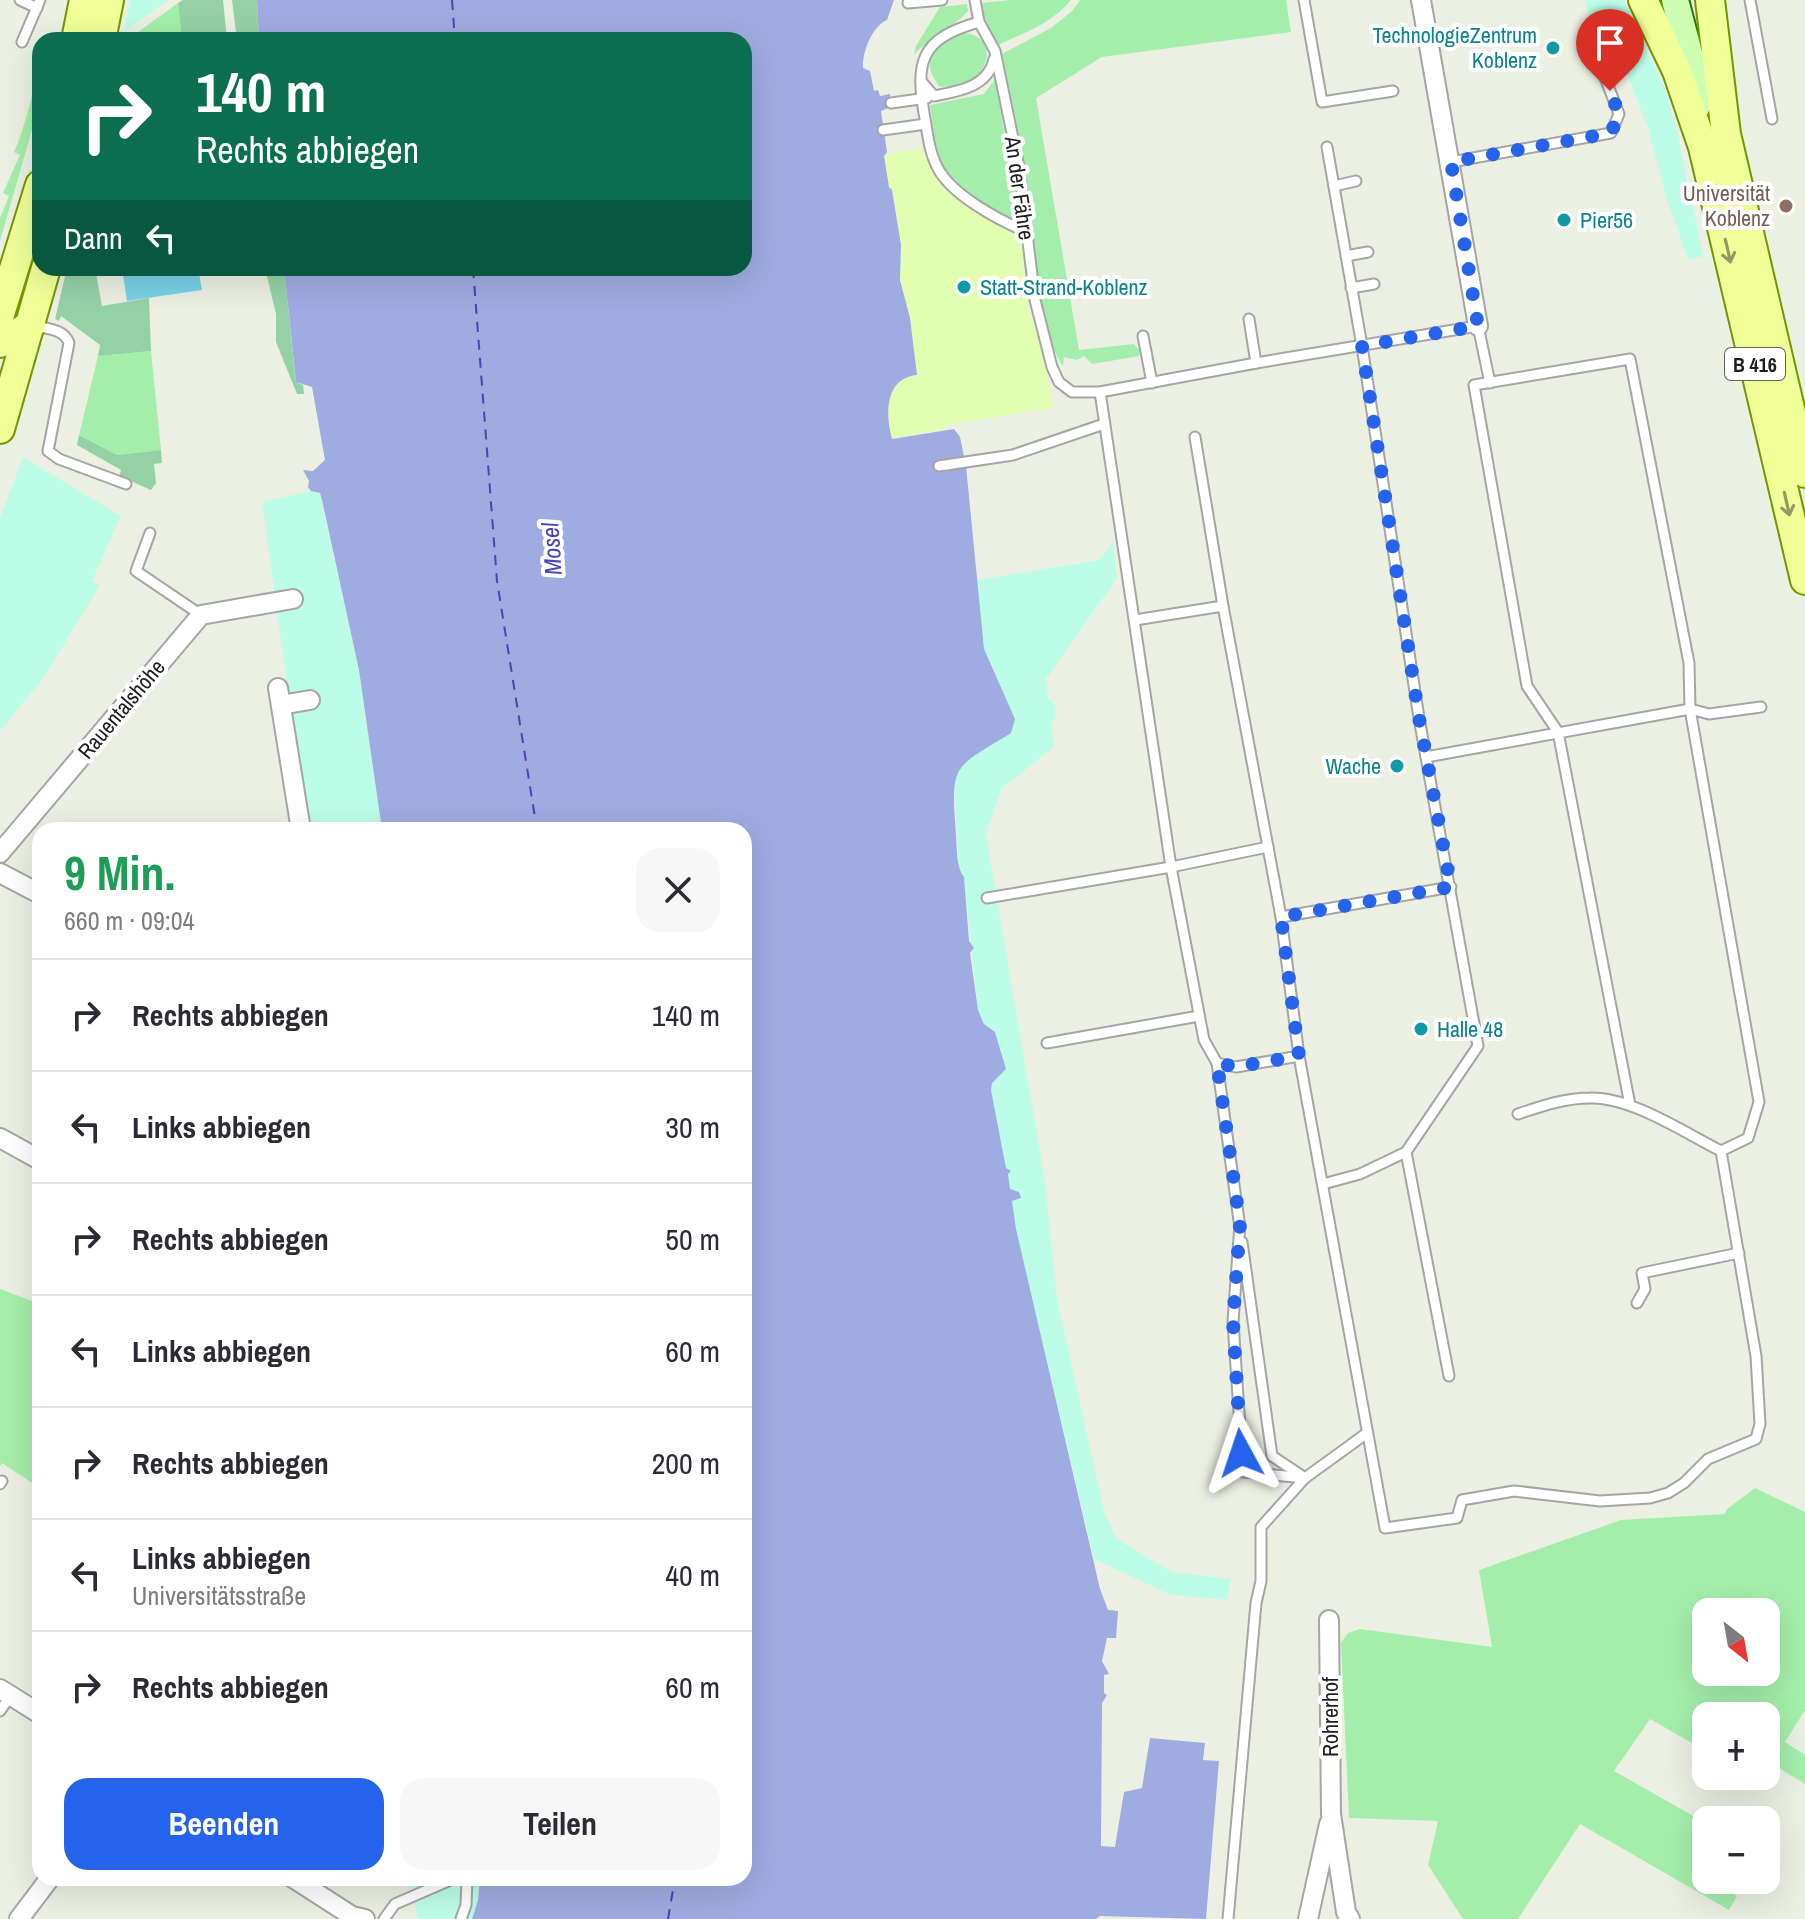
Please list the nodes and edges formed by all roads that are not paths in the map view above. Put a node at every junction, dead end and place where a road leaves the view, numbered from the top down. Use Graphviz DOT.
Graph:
graph roads {
  1 [pos="20,0"];
  2 [pos="84,0"];
  3 [pos="109,0"];
  4 [pos="942,0"];
  5 [pos="975,0"];
  6 [pos="1304,0"];
  7 [pos="1421,0"];
  8 [pos="1643,0"];
  9 [pos="1675,0"];
  10 [pos="1690,0"];
  11 [pos="1710,0"];
  12 [pos="1750,0"];
  13 [pos="908,3"];
  14 [pos="38,4"];
  15 [pos="979,22"];
  16 [pos="78,32"];
  17 [pos="103,32"];
  18 [pos="22,42"];
  19 [pos="1592,44"];
  20 [pos="995,51"];
  21 [pos="920,80"];
  22 [pos="1393,91"];
  23 [pos="934,96"];
  24 [pos="922,99"];
  25 [pos="891,103"];
  26 [pos="1772,119"];
  27 [pos="926,124"];
  28 [pos="883,130"];
  29 [pos="1715,141"];
  30 [pos="1327,147"];
  31 [pos="1451,162"];
  32 [pos="1356,181"];
  33 [pos="1334,186"];
  34 [pos="32,211"];
  35 [pos="1027,232"];
  36 [pos="1368,252"];
  37 [pos="1346,256"];
  38 [pos="44,276"];
  39 [pos="1374,284"];
  40 [pos="1351,288"];
  41 [pos="0,314"];
  42 [pos="1249,319"];
  43 [pos="31,325"];
  44 [pos="1478,326"];
  45 [pos="1143,336"];
  46 [pos="0,343"];
  47 [pos="1362,346"];
  48 [pos="1256,363"];
  49 [pos="1152,383"];
  50 [pos="1490,383"];
  51 [pos="1100,392"];
  52 [pos="1104,424"];
  53 [pos="0,429"];
  54 [pos="1195,437"];
  55 [pos="939,466"];
  56 [pos="1805,473"];
  57 [pos="126,484"];
  58 [pos="150,533"];
  59 [pos="1805,580"];
  60 [pos="293,599"];
  61 [pos="1223,606"];
  62 [pos="201,615"];
  63 [pos="1135,620"];
  64 [pos="310,700"];
  65 [pos="1761,707"];
  66 [pos="1690,709"];
  67 [pos="1558,732"];
  68 [pos="1426,757"];
  69 [pos="300,822"];
  70 [pos="1268,847"];
  71 [pos="0,853"];
  72 [pos="1171,867"];
  73 [pos="0,873"];
  74 [pos="1451,887"];
  75 [pos="32,890"];
  76 [pos="987,898"];
  77 [pos="1281,917"];
  78 [pos="1199,1016"];
  79 [pos="1047,1043"];
  80 [pos="1299,1056"];
  81 [pos="1217,1063"];
  82 [pos="1630,1105"];
  83 [pos="1518,1114"];
  84 [pos="0,1138"];
  85 [pos="1721,1151"];
  86 [pos="1406,1152"];
  87 [pos="32,1156"];
  88 [pos="1323,1184"];
  89 [pos="1240,1224"];
  90 [pos="1739,1253"];
  91 [pos="1637,1303"];
  92 [pos="1449,1376"];
  93 [pos="1367,1433"];
  94 [pos="1305,1478"];
  95 [pos="1329,1620"];
  96 [pos="5,1692"];
  97 [pos="32,1709"];
  98 [pos="0,1711"];
  99 [pos="1331,1814"];
  100 [pos="44,1886"];
  101 [pos="305,1886"];
  102 [pos="437,1886"];
  103 [pos="467,1886"];
  104 [pos="19,1919"];
  105 [pos="365,1919"];
  106 [pos="384,1919"];
  107 [pos="461,1919"];
  108 [pos="1228,1919"];
  109 [pos="1308,1919"];
  110 [pos="1350,1919"];
  1 -- 14 [label="lane"];
  2 -- 16 [label="main road"];
  3 -- 17 [label="main road"];
  4 -- 13 [label="lane"];
  5 -- 15 [label="lane, An der Fähre"];
  6 -- 22 [label="lane"];
  7 -- 31 [label="street"];
  8 -- 29 [label="main road, B 416"];
  9 -- 29 [label="main road"];
  10 -- 29 [label="main road"];
  11 -- 29 [label="main road, B 416"];
  12 -- 26 [label="lane"];
  14 -- 18 [label="lane"];
  15 -- 20 [label="lane, An der Fähre"];
  15 -- 21 [label="lane"];
  19 -- 31 [label="lane"];
  20 -- 23 [label="lane"];
  20 -- 35 [label="lane, An der Fähre"];
  21 -- 23 [label="lane"];
  21 -- 24 [label="lane"];
  23 -- 24 [label="lane"];
  24 -- 25 [label="lane"];
  24 -- 27 [label="lane"];
  27 -- 28 [label="lane"];
  27 -- 35 [label="lane"];
  29 -- 56 [label="main road, B 416"];
  29 -- 59 [label="main road, B 416, one-way"];
  30 -- 33 [label="lane"];
  31 -- 44 [label="street"];
  32 -- 33 [label="lane"];
  33 -- 37 [label="lane"];
  34 -- 41 [label="main road"];
  35 -- 51 [label="lane, An der Fähre"];
  36 -- 37 [label="lane"];
  37 -- 40 [label="lane"];
  38 -- 43 [label="main road"];
  39 -- 40 [label="lane"];
  40 -- 47 [label="lane"];
  42 -- 48 [label="lane"];
  43 -- 46 [label="main road"];
  43 -- 53 [label="main road"];
  43 -- 57 [label="lane"];
  44 -- 47 [label="lane"];
  44 -- 50 [label="lane"];
  45 -- 49 [label="lane"];
  47 -- 48 [label="lane"];
  47 -- 68 [label="lane"];
  48 -- 49 [label="lane"];
  49 -- 51 [label="lane"];
  50 -- 66 [label="lane"];
  50 -- 67 [label="lane"];
  51 -- 52 [label="lane"];
  52 -- 55 [label="lane"];
  52 -- 63 [label="lane"];
  54 -- 61 [label="lane"];
  58 -- 62 [label="lane"];
  60 -- 62 [label="street"];
  61 -- 63 [label="lane"];
  61 -- 70 [label="lane"];
  62 -- 71 [label="street, Rauentalshöhe"];
  63 -- 72 [label="lane"];
  64 -- 69 [label="street"];
  65 -- 66 [label="lane"];
  66 -- 67 [label="lane"];
  66 -- 85 [label="lane"];
  67 -- 68 [label="lane"];
  67 -- 82 [label="lane"];
  68 -- 74 [label="lane"];
  70 -- 72 [label="lane"];
  70 -- 77 [label="lane"];
  72 -- 76 [label="lane"];
  72 -- 78 [label="lane"];
  73 -- 75 [label="street"];
  74 -- 77 [label="lane"];
  74 -- 86 [label="lane"];
  77 -- 80 [label="lane"];
  78 -- 79 [label="lane"];
  78 -- 81 [label="lane"];
  80 -- 81 [label="lane"];
  80 -- 88 [label="lane"];
  81 -- 89 [label="lane"];
  82 -- 83 [label="lane"];
  82 -- 85 [label="lane"];
  84 -- 87 [label="street"];
  85 -- 90 [label="lane"];
  86 -- 88 [label="lane"];
  86 -- 92 [label="lane"];
  88 -- 93 [label="lane"];
  89 -- 94 [label="lane"];
  89 -- 94 [label="lane"];
  90 -- 91 [label="lane"];
  90 -- 93 [label="lane"];
  93 -- 94 [label="lane"];
  94 -- 108 [label="lane"];
  95 -- 99 [label="street, Rohrerhof"];
  96 -- 97 [label="street"];
  96 -- 98 [label="lane"];
  99 -- 109 [label="street, Rohrerhof"];
  99 -- 110 [label="street, Rohrerhof"];
  100 -- 104 [label="street"];
  101 -- 105 [label="street"];
  102 -- 106 [label="lane"];
  103 -- 107 [label="lane"];
}
